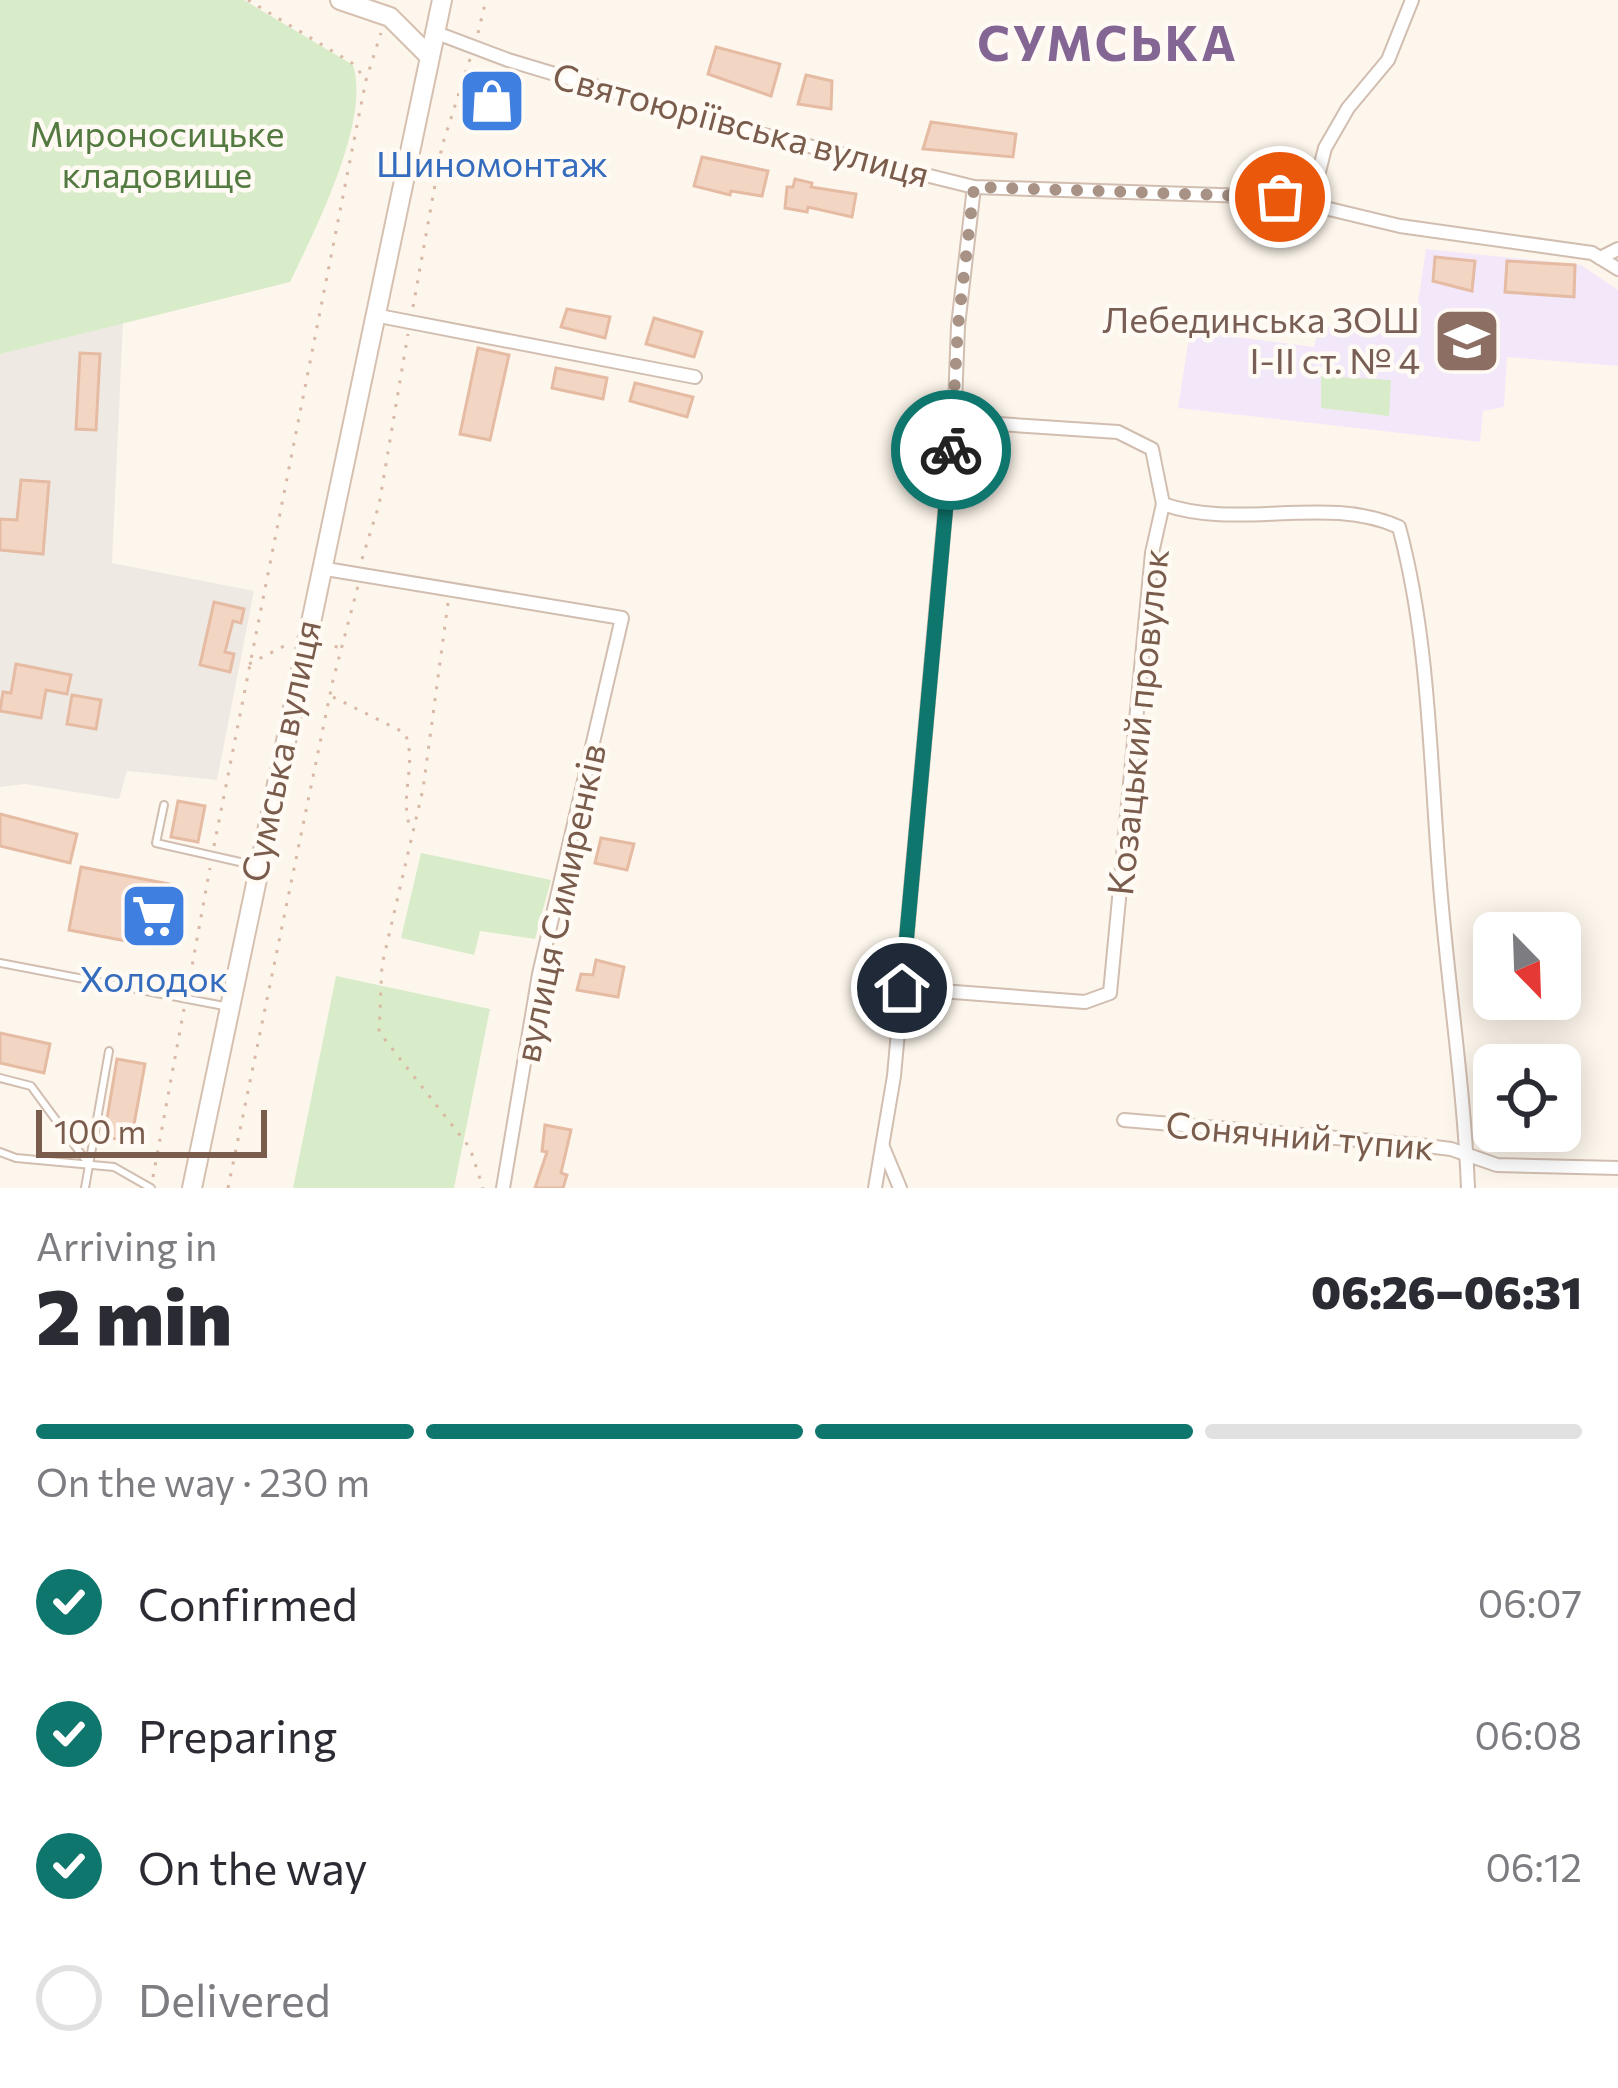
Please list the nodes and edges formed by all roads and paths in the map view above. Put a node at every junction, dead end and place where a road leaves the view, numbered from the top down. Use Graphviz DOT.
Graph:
graph roads {
  1 [pos="248,0"];
  2 [pos="340,0"];
  3 [pos="442,0"];
  4 [pos="486,0"];
  5 [pos="1412,0"];
  6 [pos="384,26"];
  7 [pos="434,32"];
  8 [pos="475,47"];
  9 [pos="429,56"];
  10 [pos="366,80"];
  11 [pos="974,187"];
  12 [pos="1311,203"];
  13 [pos="1618,249"];
  14 [pos="1600,258"];
  15 [pos="1618,269"];
  16 [pos="374,315"];
  17 [pos="695,377"];
  18 [pos="956,404"];
  19 [pos="1162,504"];
  20 [pos="320,568"];
  21 [pos="358,574"];
  22 [pos="450,590"];
  23 [pos="315,642"];
  24 [pos="288,644"];
  25 [pos="343,648"];
  26 [pos="248,664"];
  27 [pos="332,696"];
  28 [pos="164,806"];
  29 [pos="412,833"];
  30 [pos="212,857"];
  31 [pos="257,866"];
  32 [pos="0,963"];
  33 [pos="902,988"];
  34 [pos="186,1001"];
  35 [pos="228,1006"];
  36 [pos="109,1051"];
  37 [pos="0,1078"];
  38 [pos="1124,1120"];
  39 [pos="882,1146"];
  40 [pos="0,1152"];
  41 [pos="1467,1157"];
  42 [pos="90,1164"];
  43 [pos="1618,1168"];
  44 [pos="85,1188"];
  45 [pos="151,1188"];
  46 [pos="192,1188"];
  47 [pos="228,1188"];
  48 [pos="482,1188"];
  49 [pos="503,1188"];
  50 [pos="875,1188"];
  51 [pos="900,1188"];
  52 [pos="1468,1188"];
  1 -- 10 [label="path"];
  2 -- 9 [label="main road"];
  3 -- 7 [label="main road, Сумська вулиця"];
  4 -- 8 [label="path"];
  5 -- 12 [label="street"];
  6 -- 10 [label="path"];
  7 -- 8 [label="street, Святоюріївська вулиця"];
  7 -- 9 [label="main road, Сумська вулиця"];
  8 -- 11 [label="street, Святоюріївська вулиця"];
  9 -- 16 [label="main road, Сумська вулиця"];
  10 -- 26 [label="path"];
  11 -- 12 [label="street, Святоюріївська вулиця"];
  11 -- 18 [label="street"];
  12 -- 14 [label="street, Святоюріївська вулиця"];
  13 -- 14 [label="street"];
  14 -- 15 [label="street, Святоюріївська вулиця"];
  16 -- 17 [label="street"];
  16 -- 20 [label="main road, Сумська вулиця"];
  18 -- 19 [label="street, Козацький провулок"];
  18 -- 33 [label="street"];
  19 -- 33 [label="street, Козацький провулок"];
  19 -- 41 [label="street"];
  20 -- 21 [label="street"];
  20 -- 31 [label="main road, Сумська вулиця"];
  21 -- 22 [label="street"];
  21 -- 25 [label="path"];
  22 -- 29 [label="path"];
  22 -- 49 [label="street, вулиця Симиренків"];
  23 -- 25 [label="path"];
  24 -- 26 [label="path"];
  25 -- 27 [label="path"];
  26 -- 30 [label="path"];
  27 -- 29 [label="path"];
  27 -- 47 [label="path"];
  28 -- 30 [label="lane"];
  29 -- 48 [label="path"];
  30 -- 31 [label="lane"];
  30 -- 34 [label="path"];
  31 -- 35 [label="main road, Сумська вулиця"];
  32 -- 34 [label="lane"];
  33 -- 39 [label="street"];
  34 -- 35 [label="lane"];
  34 -- 45 [label="path"];
  35 -- 46 [label="main road, Сумська вулиця"];
  36 -- 42 [label="lane"];
  37 -- 42 [label="lane"];
  38 -- 41 [label="street, Сонячний тупик"];
  39 -- 50 [label="street"];
  39 -- 51 [label="street"];
  40 -- 42 [label="lane"];
  41 -- 43 [label="street, Сонячний тупик"];
  41 -- 52 [label="street"];
  42 -- 44 [label="lane"];
  42 -- 45 [label="lane"];
}
